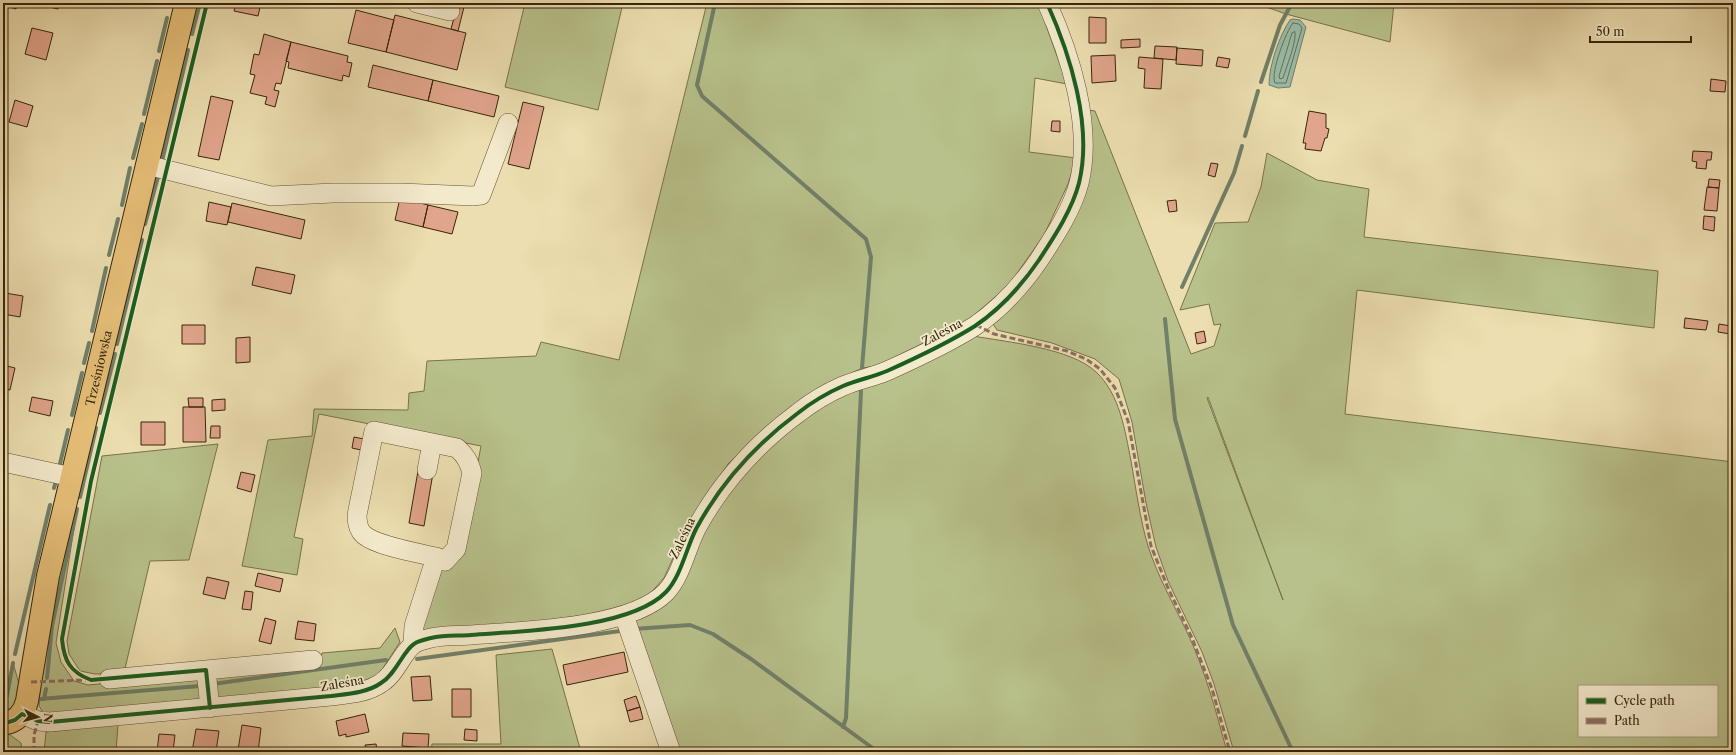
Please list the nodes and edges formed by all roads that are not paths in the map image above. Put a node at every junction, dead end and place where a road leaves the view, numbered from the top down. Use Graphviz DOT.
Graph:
graph roads {
  1 [pos="186,3"];
  2 [pos="417,3"];
  3 [pos="1047,3"];
  4 [pos="450,11"];
  5 [pos="508,123"];
  6 [pos="147,165"];
  7 [pos="432,443"];
  8 [pos="3,462"];
  9 [pos="426,470"];
  10 [pos="72,477"];
  11 [pos="436,558"];
  12 [pos="624,615"];
  13 [pos="413,644"];
  14 [pos="313,660"];
  15 [pos="206,670"];
  16 [pos="109,679"];
  17 [pos="210,708"];
  18 [pos="12,719"];
  19 [pos="671,752"];
  1 -- 6 [label="main road, Trześniowska"];
  2 -- 4 [label="street"];
  3 -- 12 [label="street, Zaleśna"];
  5 -- 6 [label="street"];
  6 -- 10 [label="main road, Trześniowska"];
  7 -- 9 [label="street"];
  7 -- 11 [label="street"];
  7 -- 11 [label="street"];
  8 -- 10 [label="street"];
  10 -- 18 [label="main road, Trześniowska"];
  11 -- 13 [label="street"];
  12 -- 13 [label="street, Zaleśna"];
  12 -- 19 [label="street"];
  13 -- 17 [label="street, Zaleśna"];
  14 -- 15 [label="street"];
  15 -- 16 [label="street"];
  15 -- 17 [label="street"];
  17 -- 18 [label="street, Zaleśna"];
}
